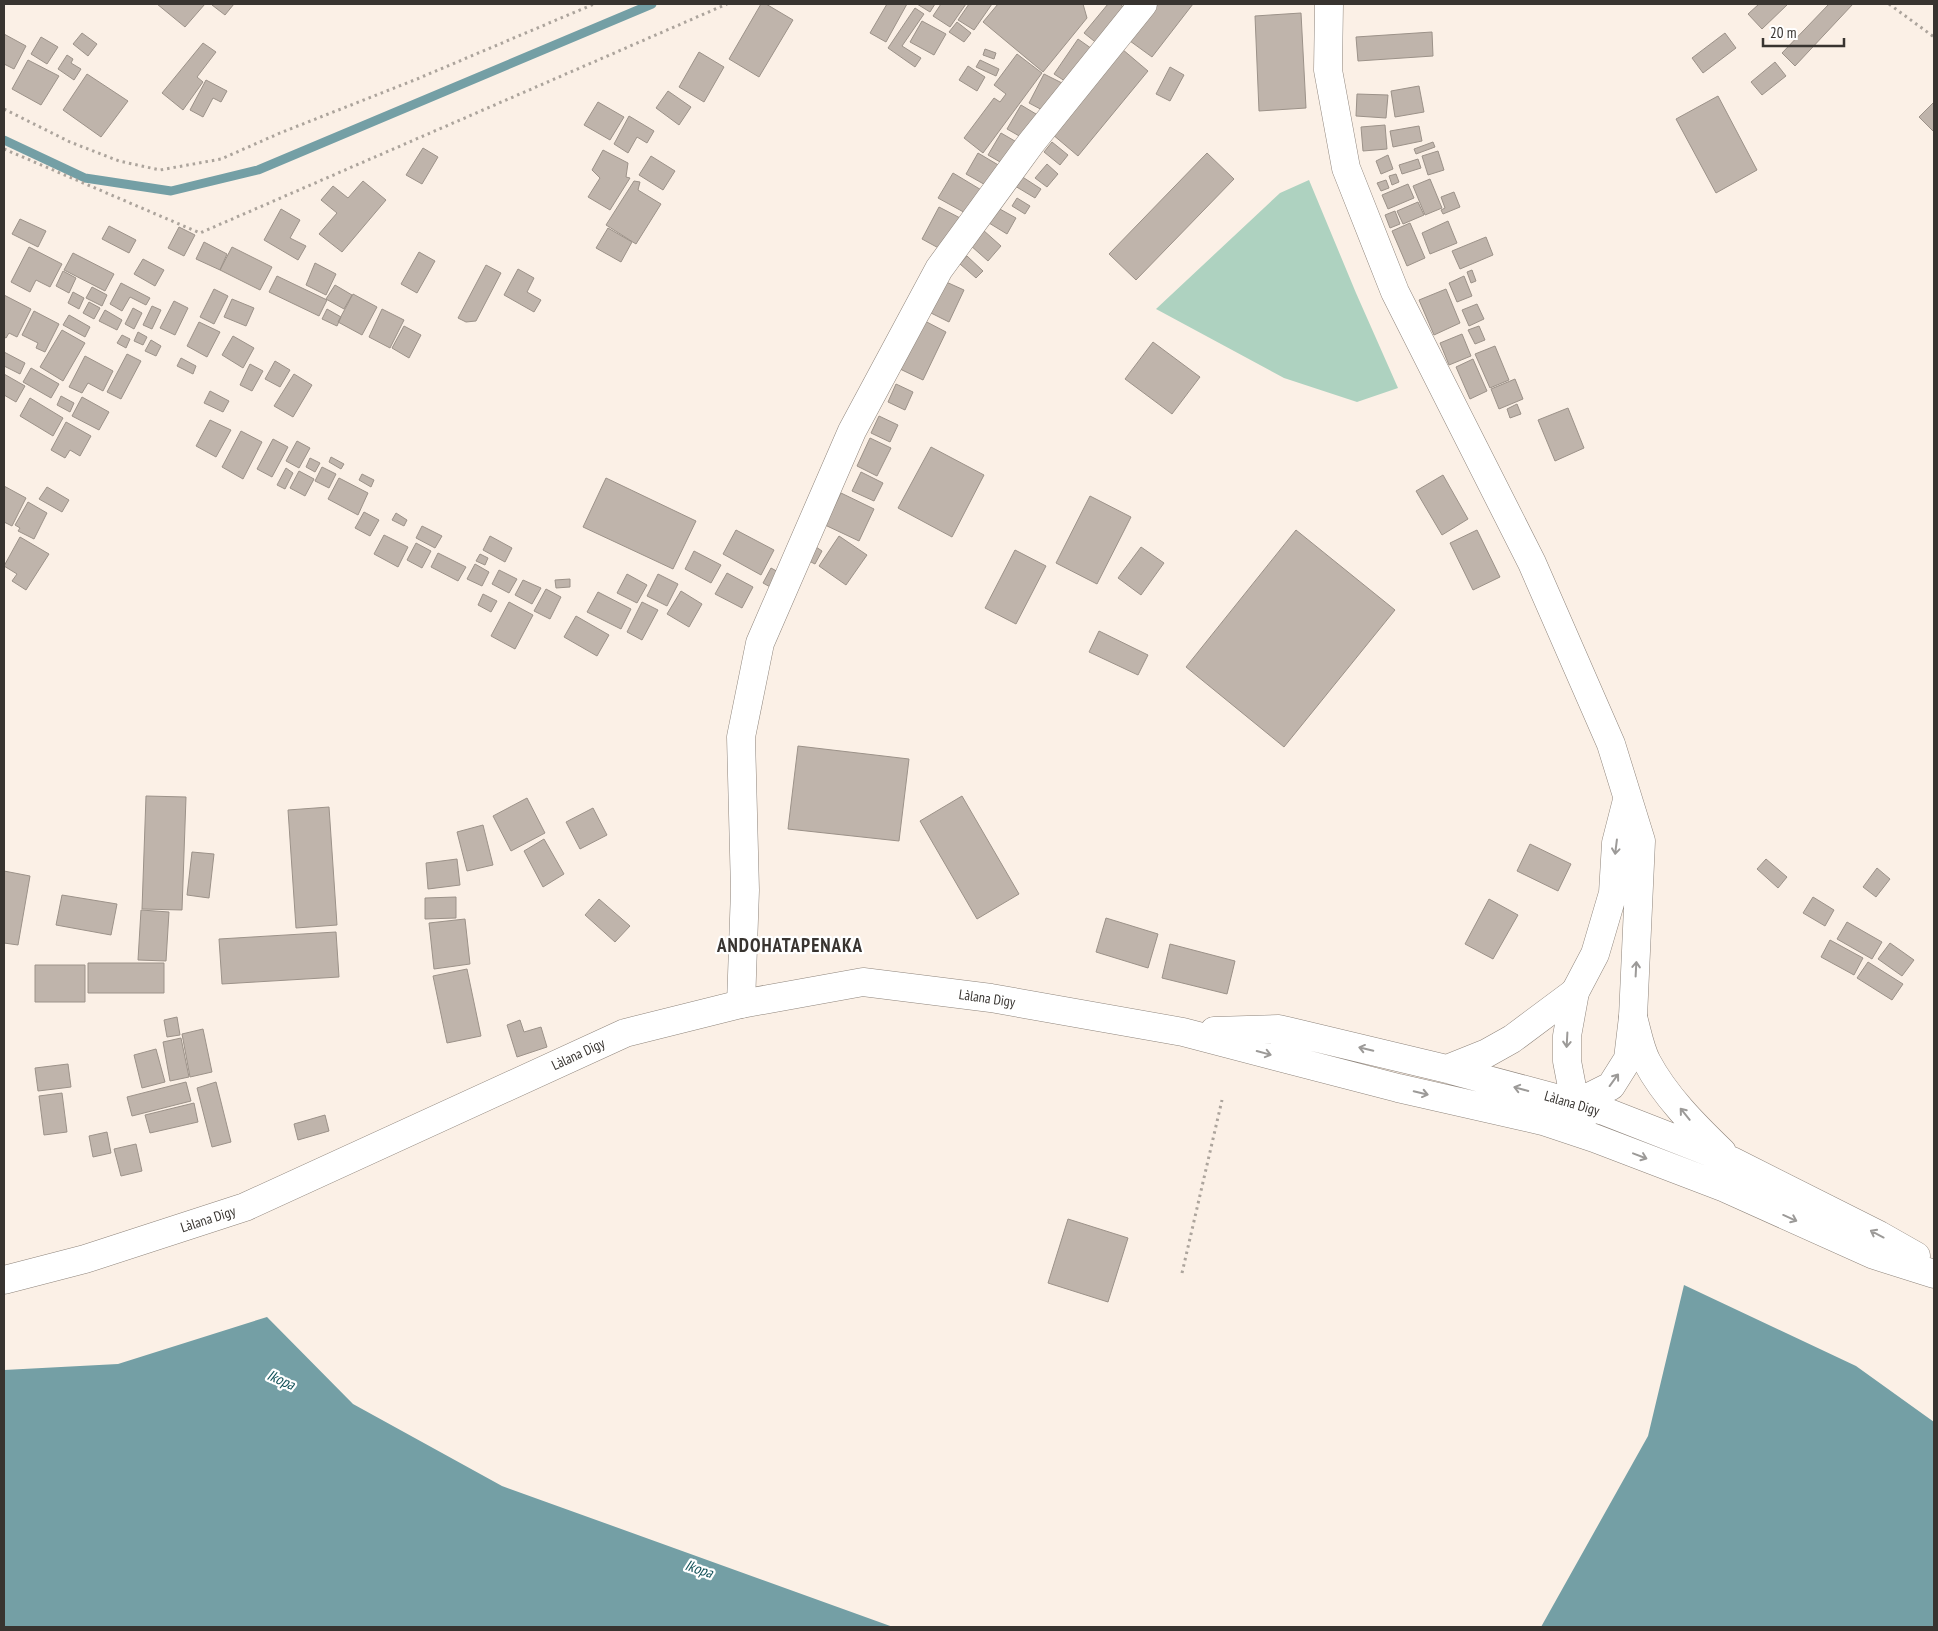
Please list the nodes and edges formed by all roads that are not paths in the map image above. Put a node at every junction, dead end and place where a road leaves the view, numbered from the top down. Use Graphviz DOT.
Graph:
graph roads {
  1 [pos="1143,4"];
  2 [pos="1329,4"];
  3 [pos="1627,800"];
  4 [pos="1575,992"];
  5 [pos="741,1004"];
  6 [pos="1633,1017"];
  7 [pos="1183,1032"];
  8 [pos="1447,1069"];
  9 [pos="1575,1103"];
  10 [pos="1543,1121"];
  11 [pos="1594,1138"];
  12 [pos="1732,1161"];
  13 [pos="1934,1268"];
  14 [pos="1934,1274"];
  15 [pos="4,1280"];
  1 -- 5 [label="main road"];
  2 -- 3 [label="main road"];
  3 -- 4 [label="main road, one-way"];
  6 -- 3 [label="main road, one-way"];
  4 -- 8 [label="main road"];
  4 -- 9 [label="main road, one-way"];
  5 -- 7 [label="main road, Làlana Digy"];
  5 -- 15 [label="main road, Làlana Digy"];
  9 -- 6 [label="main road, one-way"];
  12 -- 6 [label="main road, one-way"];
  8 -- 7 [label="main road, Làlana Digy, one-way"];
  7 -- 10 [label="main road, Làlana Digy, one-way"];
  9 -- 8 [label="main road, Làlana Digy, one-way"];
  9 -- 10 [label="main road"];
  9 -- 11 [label="main road"];
  9 -- 12 [label="main road, Làlana Digy"];
  10 -- 11 [label="main road, Làlana Digy"];
  11 -- 14 [label="main road, Làlana Digy, one-way"];
  13 -- 12 [label="main road, Làlana Digy, one-way"];
}
